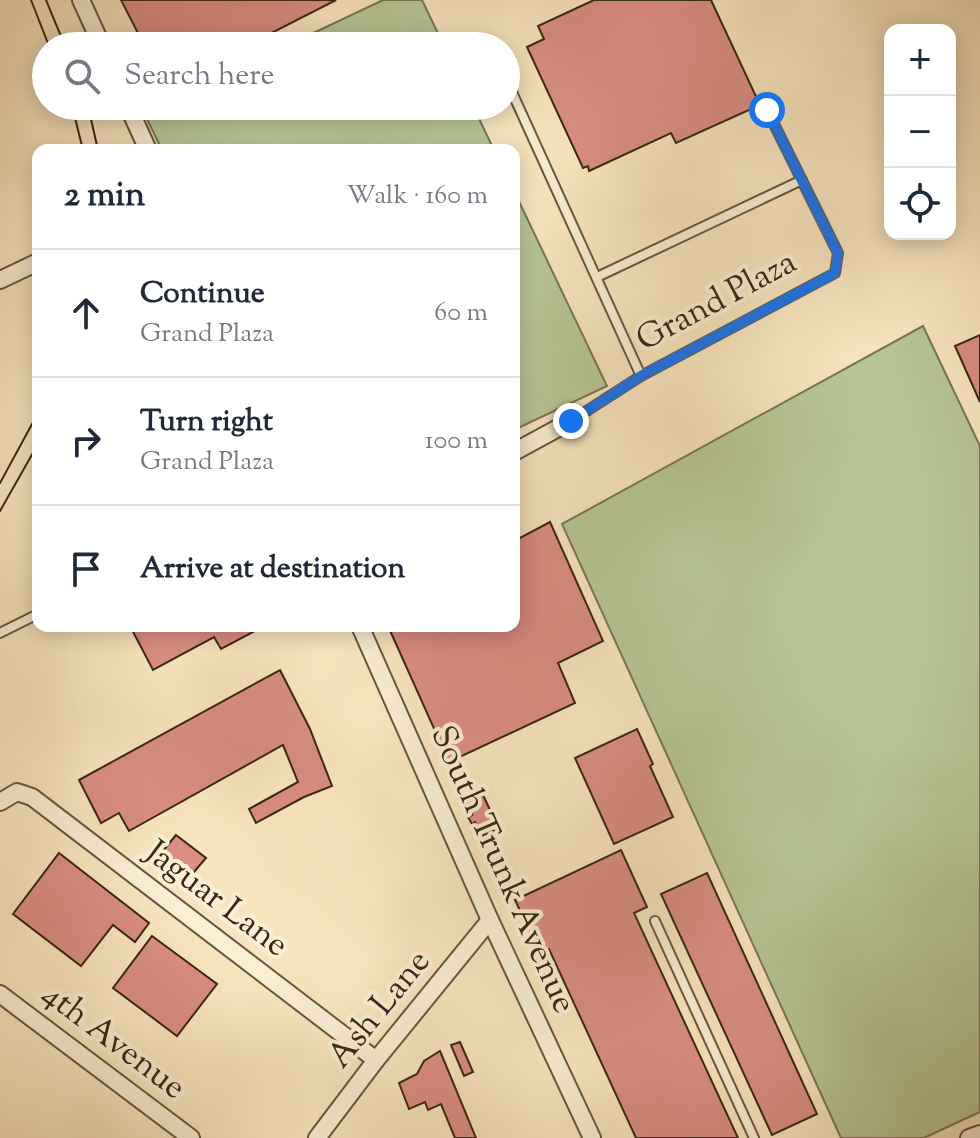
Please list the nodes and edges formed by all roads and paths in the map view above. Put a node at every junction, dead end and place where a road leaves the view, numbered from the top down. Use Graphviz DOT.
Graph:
graph roads {
  1 [pos="81,0"];
  2 [pos="96,32"];
  3 [pos="520,109"];
  4 [pos="767,110"];
  5 [pos="134,120"];
  6 [pos="145,144"];
  7 [pos="802,180"];
  8 [pos="32,265"];
  9 [pos="597,277"];
  10 [pos="0,280"];
  11 [pos="641,376"];
  12 [pos="571,421"];
  13 [pos="520,449"];
  14 [pos="32,617"];
  15 [pos="363,632"];
  16 [pos="0,633"];
  17 [pos="0,802"];
  18 [pos="490,920"];
  19 [pos="655,921"];
  20 [pos="0,994"];
  21 [pos="376,1060"];
  22 [pos="980,1134"];
  23 [pos="191,1138"];
  24 [pos="317,1138"];
  25 [pos="592,1138"];
  26 [pos="754,1138"];
  27 [pos="969,1138"];
  1 -- 2 [label="street"];
  3 -- 9 [label="lane"];
  4 -- 7 [label="lane, Grand Plaza"];
  5 -- 6 [label="street"];
  7 -- 9 [label="lane"];
  7 -- 11 [label="lane, Grand Plaza"];
  8 -- 10 [label="street"];
  9 -- 11 [label="lane"];
  11 -- 12 [label="lane, Grand Plaza"];
  12 -- 13 [label="street, Grand Plaza"];
  14 -- 16 [label="lane"];
  15 -- 18 [label="street, South Trunk Avenue"];
  17 -- 21 [label="street, Jaguar Lane"];
  18 -- 21 [label="street, Ash Lane"];
  18 -- 25 [label="street, South Trunk Avenue"];
  19 -- 26 [label="lane"];
  20 -- 23 [label="street, 4th Avenue"];
  21 -- 24 [label="street, Ash Lane"];
  22 -- 27 [label="street"];
}
